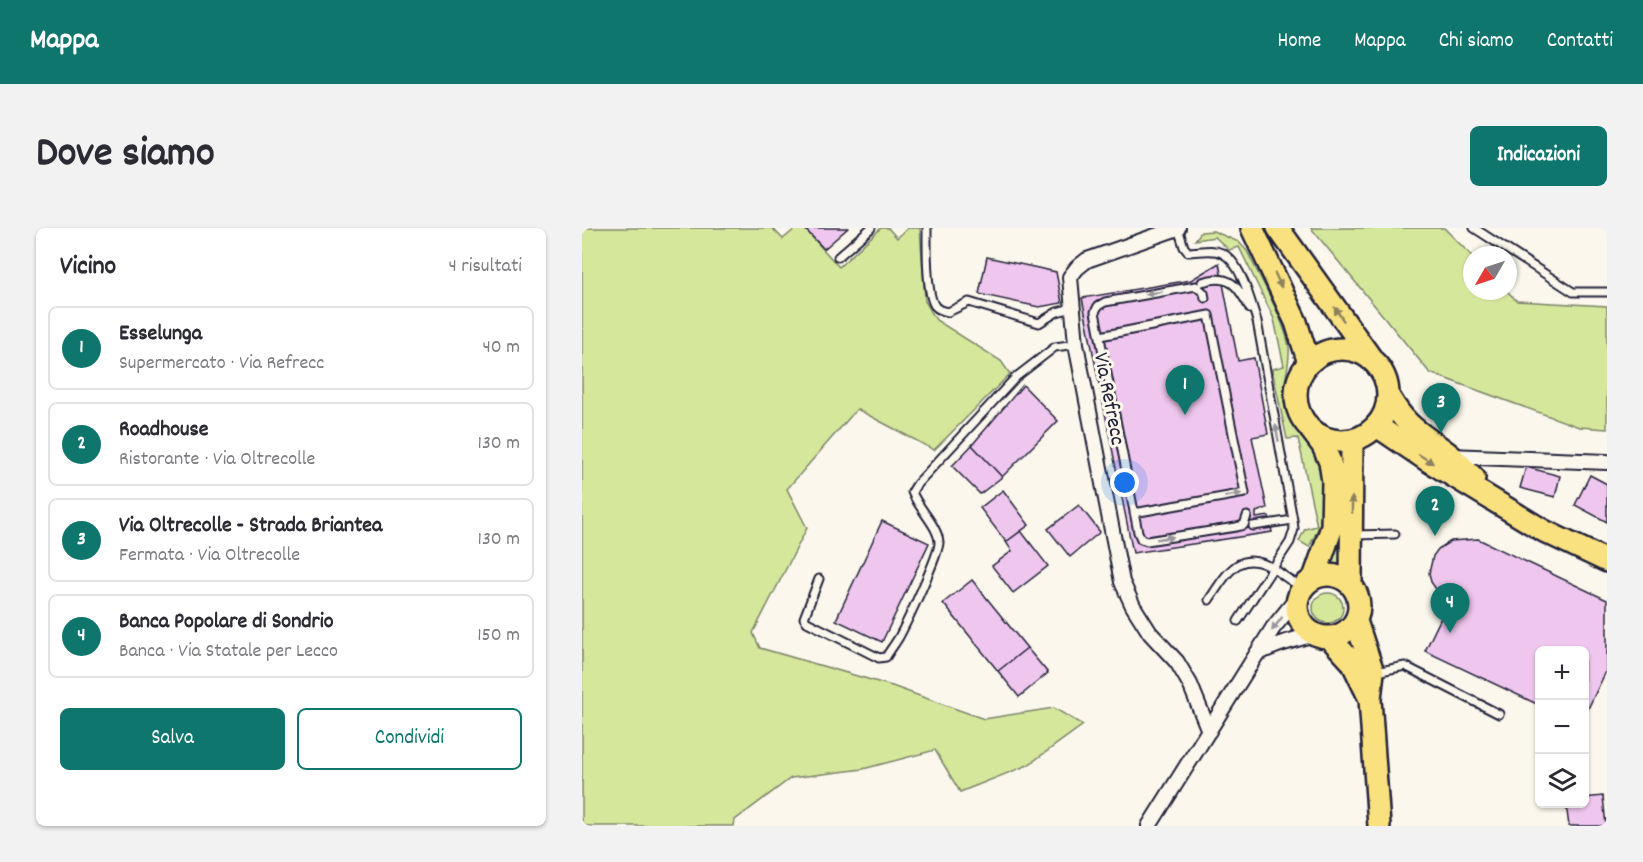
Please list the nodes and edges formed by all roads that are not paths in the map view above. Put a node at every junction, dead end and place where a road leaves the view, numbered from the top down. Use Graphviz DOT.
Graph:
graph roads {
  1 [pos="871,228"];
  2 [pos="927,228"];
  3 [pos="1178,228"];
  4 [pos="1252,228"];
  5 [pos="1278,228"];
  6 [pos="1474,228"];
  7 [pos="838,258"];
  8 [pos="1202,282"];
  9 [pos="1607,292"];
  10 [pos="1205,298"];
  11 [pos="1072,308"];
  12 [pos="1257,321"];
  13 [pos="1100,336"];
  14 [pos="1076,345"];
  15 [pos="1373,361"];
  16 [pos="1309,363"];
  17 [pos="1389,397"];
  18 [pos="1377,426"];
  19 [pos="1309,427"];
  20 [pos="1352,440"];
  21 [pos="1450,456"];
  22 [pos="1607,462"];
  23 [pos="1500,504"];
  24 [pos="1134,513"];
  25 [pos="1247,516"];
  26 [pos="1293,520"];
  27 [pos="1253,526"];
  28 [pos="1395,534"];
  29 [pos="1352,535"];
  30 [pos="1607,561"];
  31 [pos="1274,568"];
  32 [pos="819,579"];
  33 [pos="1351,585"];
  34 [pos="1306,586"];
  35 [pos="1209,600"];
  36 [pos="1238,621"];
  37 [pos="1356,621"];
  38 [pos="1322,636"];
  39 [pos="1257,653"];
  40 [pos="1373,672"];
  41 [pos="1370,699"];
  42 [pos="1499,714"];
  43 [pos="1209,731"];
  44 [pos="1149,826"];
  45 [pos="1379,826"];
  1 -- 7 [label="lane"];
  2 -- 11 [label="lane"];
  3 -- 11 [label="street, Via Refrecc"];
  3 -- 12 [label="lane"];
  4 -- 16 [label="main road, one-way"];
  15 -- 5 [label="main road, one-way"];
  6 -- 9 [label="lane"];
  8 -- 12 [label="lane"];
  10 -- 13 [label="lane, one-way"];
  11 -- 14 [label="street, Via Refrecc"];
  26 -- 12 [label="lane, one-way"];
  13 -- 24 [label="lane"];
  24 -- 13 [label="lane, one-way"];
  14 -- 32 [label="lane"];
  14 -- 43 [label="street, Via Refrecc"];
  15 -- 16 [label="main road"];
  15 -- 17 [label="main road"];
  16 -- 19 [label="main road"];
  17 -- 18 [label="main road"];
  17 -- 21 [label="main road"];
  18 -- 20 [label="main road"];
  18 -- 23 [label="main road, one-way"];
  19 -- 20 [label="main road"];
  19 -- 34 [label="main road"];
  29 -- 20 [label="main road, one-way"];
  21 -- 22 [label="street"];
  21 -- 23 [label="main road"];
  23 -- 30 [label="main road"];
  24 -- 25 [label="lane, one-way"];
  26 -- 27 [label="lane"];
  26 -- 31 [label="lane"];
  28 -- 29 [label="lane"];
  29 -- 33 [label="main road"];
  31 -- 34 [label="lane"];
  31 -- 35 [label="lane"];
  31 -- 36 [label="lane"];
  33 -- 34 [label="main road"];
  33 -- 37 [label="main road"];
  34 -- 38 [label="main road"];
  34 -- 39 [label="street, one-way"];
  37 -- 38 [label="main road"];
  37 -- 40 [label="main road"];
  38 -- 39 [label="street"];
  38 -- 41 [label="main road"];
  39 -- 43 [label="street"];
  40 -- 41 [label="main road"];
  40 -- 42 [label="lane"];
  41 -- 45 [label="main road"];
  43 -- 44 [label="street"];
}
